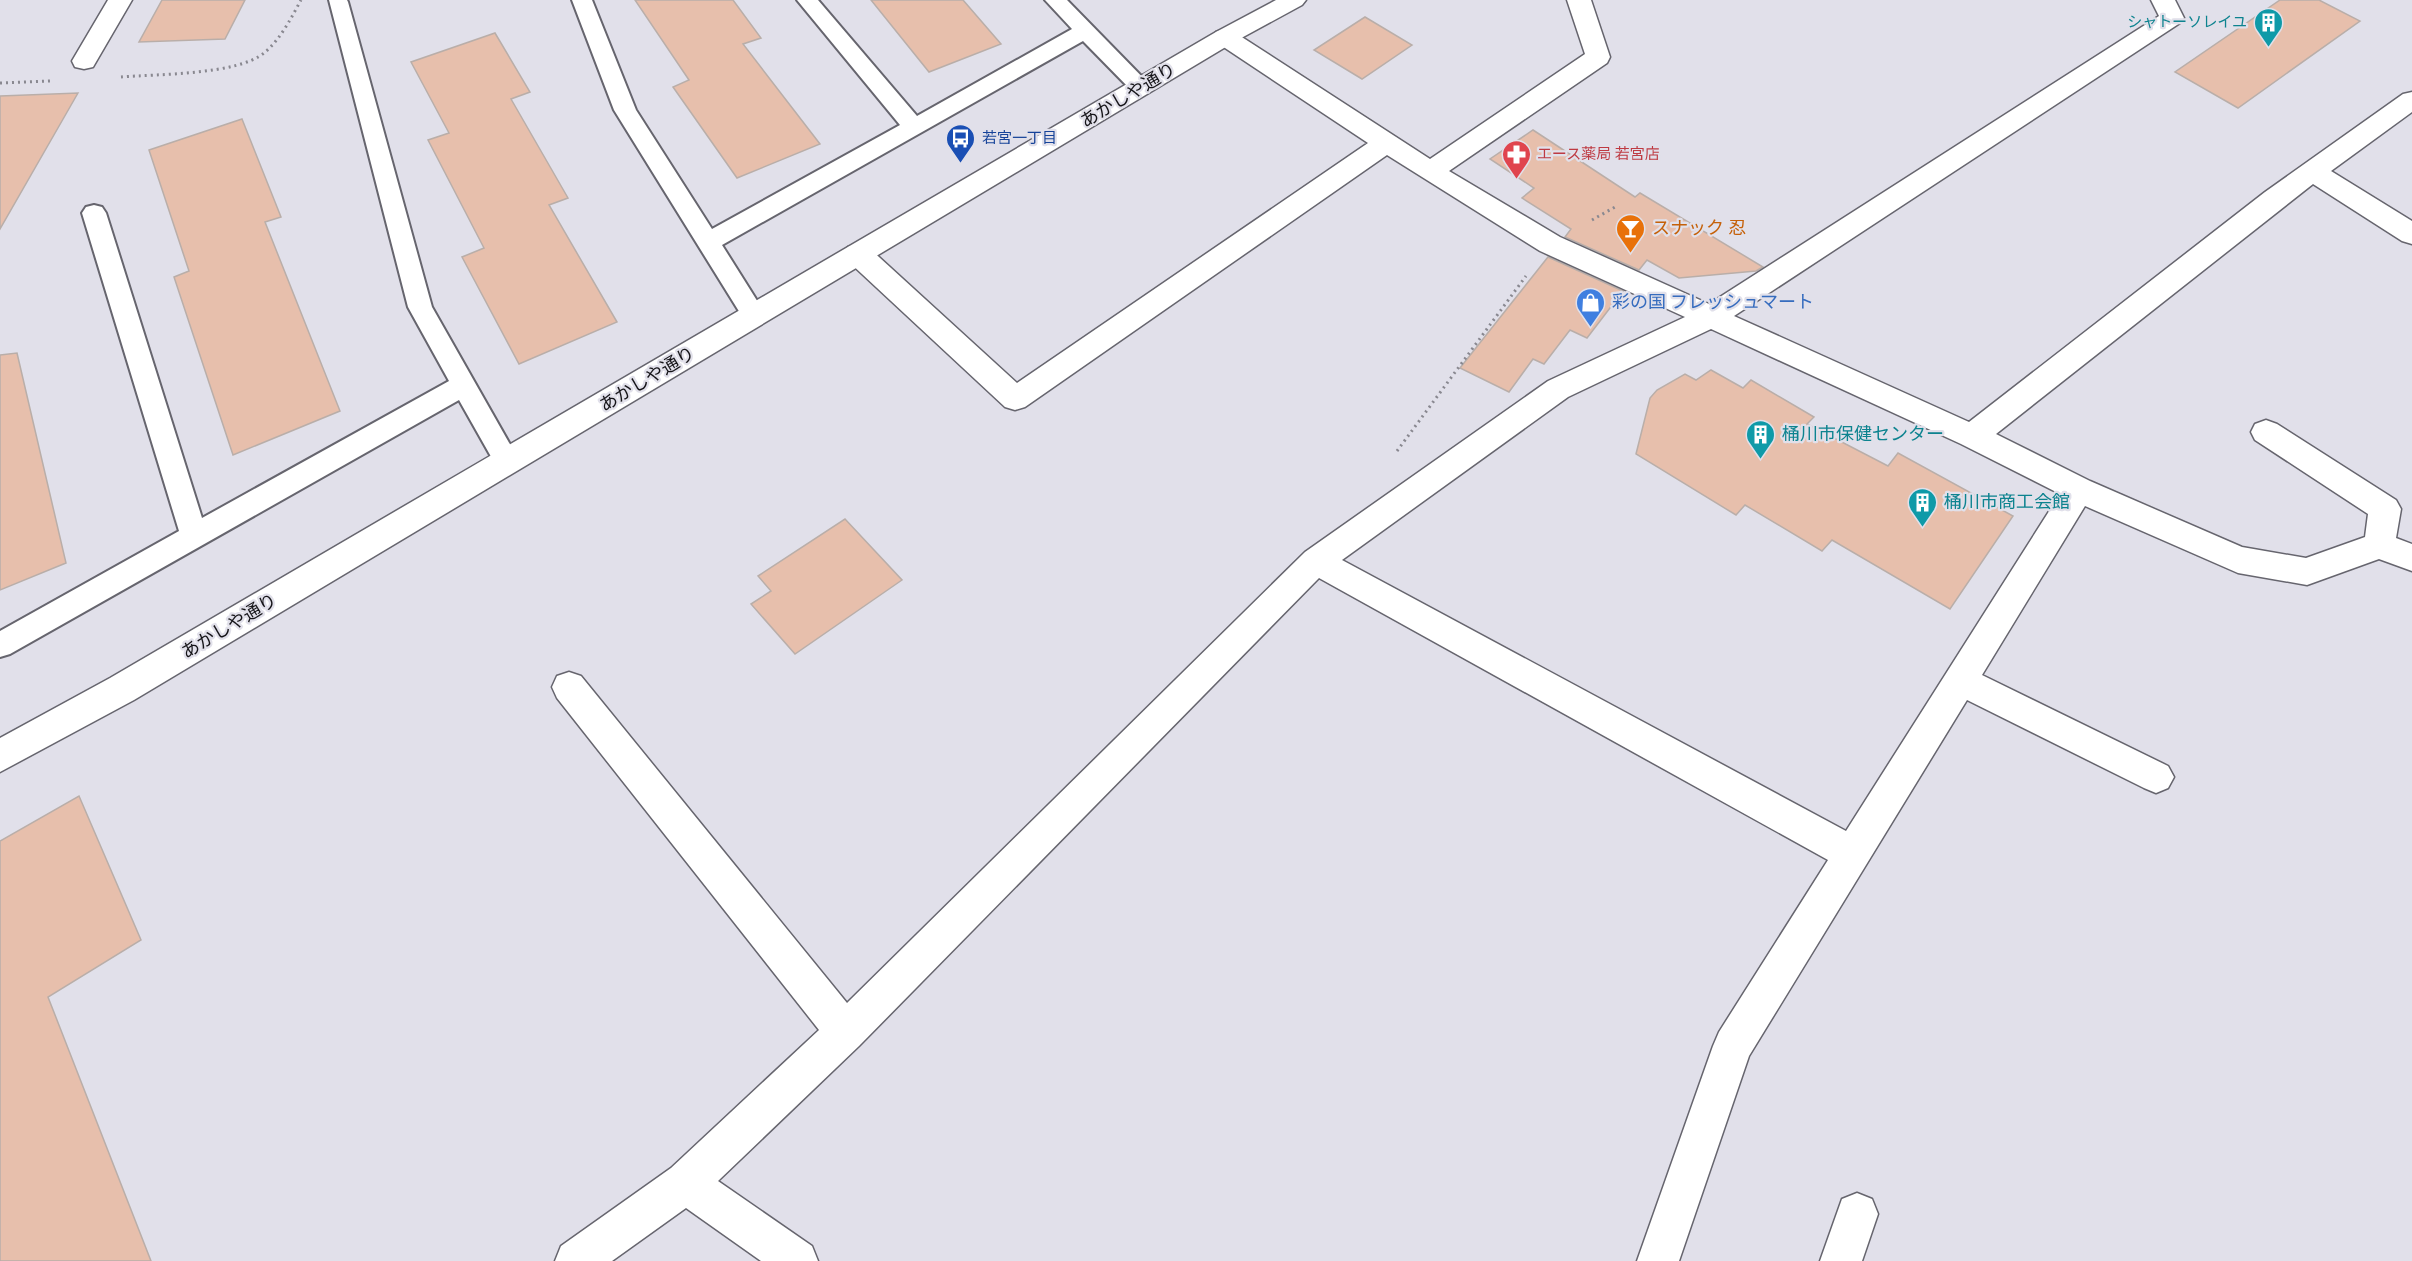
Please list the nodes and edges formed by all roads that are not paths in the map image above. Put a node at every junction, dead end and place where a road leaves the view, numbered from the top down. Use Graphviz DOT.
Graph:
graph roads {
  1 [pos="120,0"];
  2 [pos="582,0"];
  3 [pos="807,0"];
  4 [pos="1055,0"];
  5 [pos="1294,0"];
  6 [pos="1579,0"];
  7 [pos="2163,0"];
  8 [pos="338,2"];
  9 [pos="1085,31"];
  10 [pos="1225,37"];
  11 [pos="84,61"];
  12 [pos="1141,87"];
  13 [pos="2412,99"];
  14 [pos="914,126"];
  15 [pos="1386,143"];
  16 [pos="1430,171"];
  17 [pos="2312,171"];
  18 [pos="94,213"];
  19 [pos="2412,234"];
  20 [pos="708,242"];
  21 [pos="858,254"];
  22 [pos="754,315"];
  23 [pos="1711,317"];
  24 [pos="464,385"];
  25 [pos="2266,432"];
  26 [pos="1972,436"];
  27 [pos="507,462"];
  28 [pos="2079,490"];
  29 [pos="194,536"];
  30 [pos="2379,545"];
  31 [pos="2412,558"];
  32 [pos="1316,561"];
  33 [pos="0,645"];
  34 [pos="1962,681"];
  35 [pos="569,687"];
  36 [pos="0,756"];
  37 [pos="2156,777"];
  38 [pos="1853,854"];
  39 [pos="845,1032"];
  40 [pos="686,1183"];
  41 [pos="1857,1214"];
  42 [pos="576,1261"];
  43 [pos="797,1261"];
  44 [pos="1658,1261"];
  45 [pos="1841,1261"];
  1 -- 11 [label="street"];
  2 -- 20 [label="lane"];
  3 -- 14 [label="lane"];
  4 -- 9 [label="lane"];
  5 -- 10 [label="street, あかしや通り"];
  6 -- 16 [label="street"];
  7 -- 23 [label="street"];
  8 -- 24 [label="lane"];
  9 -- 12 [label="lane"];
  9 -- 14 [label="lane"];
  10 -- 12 [label="street, あかしや通り"];
  10 -- 15 [label="street"];
  12 -- 21 [label="street, あかしや通り"];
  13 -- 17 [label="street"];
  14 -- 20 [label="lane"];
  15 -- 16 [label="street"];
  15 -- 21 [label="street"];
  16 -- 23 [label="street"];
  17 -- 19 [label="street"];
  17 -- 26 [label="street"];
  18 -- 29 [label="lane"];
  20 -- 22 [label="lane"];
  21 -- 22 [label="street, あかしや通り"];
  22 -- 27 [label="street, あかしや通り"];
  23 -- 26 [label="street"];
  23 -- 32 [label="street"];
  24 -- 27 [label="lane"];
  24 -- 29 [label="lane"];
  25 -- 30 [label="street"];
  26 -- 28 [label="street"];
  27 -- 36 [label="street, あかしや通り"];
  28 -- 30 [label="street"];
  28 -- 34 [label="street"];
  29 -- 33 [label="lane"];
  30 -- 31 [label="street"];
  32 -- 38 [label="street"];
  32 -- 39 [label="street"];
  34 -- 37 [label="street"];
  34 -- 38 [label="street"];
  35 -- 39 [label="street"];
  38 -- 44 [label="street"];
  39 -- 40 [label="street"];
  40 -- 42 [label="street"];
  40 -- 43 [label="street"];
  41 -- 45 [label="street"];
}
